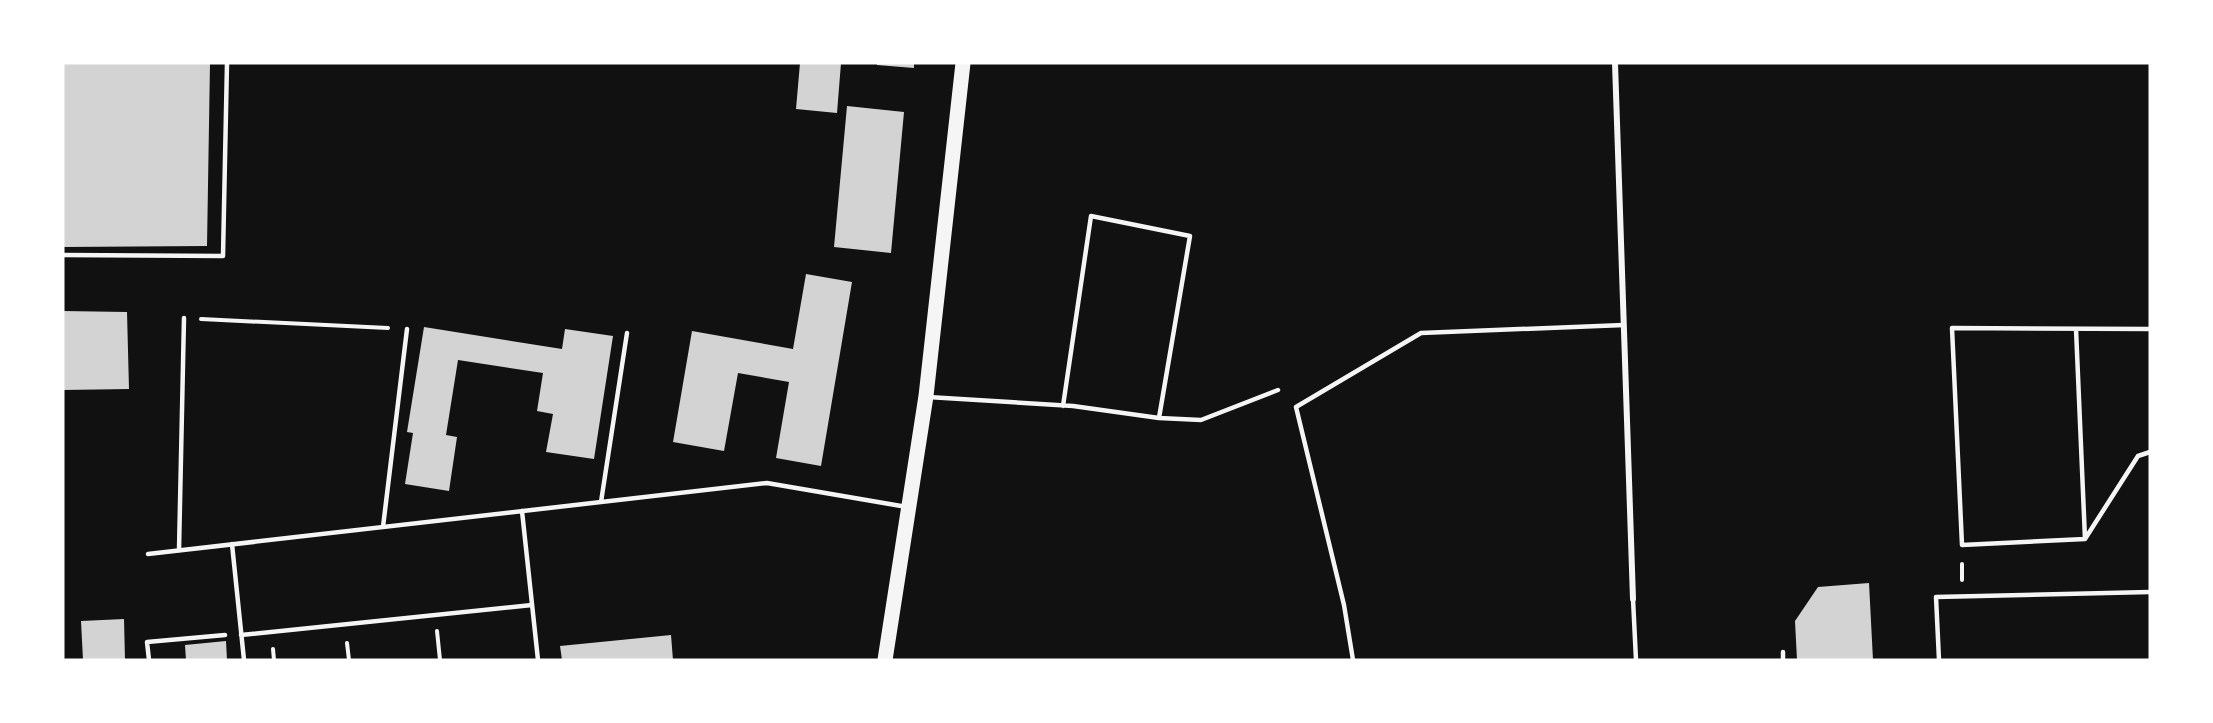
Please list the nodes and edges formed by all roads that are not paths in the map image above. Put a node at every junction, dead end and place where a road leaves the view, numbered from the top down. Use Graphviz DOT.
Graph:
graph roads {
  1 [pos="227,63"];
  2 [pos="963,63"];
  3 [pos="1615,63"];
  4 [pos="63,255"];
  5 [pos="184,318"];
  6 [pos="1624,325"];
  7 [pos="2076,328"];
  8 [pos="407,329"];
  9 [pos="2150,329"];
  10 [pos="627,333"];
  11 [pos="1278,390"];
  12 [pos="926,396"];
  13 [pos="1063,406"];
  14 [pos="1159,418"];
  15 [pos="2150,452"];
  16 [pos="601,502"];
  17 [pos="909,508"];
  18 [pos="522,511"];
  19 [pos="383,527"];
  20 [pos="2085,539"];
  21 [pos="232,544"];
  22 [pos="179,550"];
  23 [pos="148,554"];
  24 [pos="2150,592"];
  25 [pos="1633,599"];
  26 [pos="532,605"];
  27 [pos="225,635"];
  28 [pos="241,635"];
  29 [pos="1783,652"];
  30 [pos="149,660"];
  31 [pos="244,660"];
  32 [pos="538,660"];
  33 [pos="885,660"];
  34 [pos="1353,660"];
  35 [pos="1636,660"];
  36 [pos="1783,660"];
  37 [pos="1939,660"];
  1 -- 4 [label="lane"];
  2 -- 12 [label="main road"];
  3 -- 6 [label="street"];
  5 -- 22 [label="lane"];
  6 -- 25 [label="street"];
  6 -- 34 [label="lane"];
  7 -- 9 [label="lane"];
  7 -- 20 [label="lane"];
  7 -- 20 [label="lane"];
  8 -- 19 [label="lane"];
  10 -- 16 [label="lane"];
  11 -- 14 [label="lane"];
  12 -- 13 [label="lane"];
  12 -- 17 [label="main road"];
  13 -- 14 [label="lane"];
  13 -- 14 [label="lane"];
  15 -- 20 [label="lane"];
  16 -- 17 [label="lane"];
  16 -- 18 [label="lane"];
  17 -- 33 [label="main road"];
  18 -- 19 [label="lane"];
  18 -- 26 [label="lane"];
  19 -- 21 [label="lane"];
  21 -- 22 [label="lane"];
  21 -- 28 [label="lane"];
  22 -- 23 [label="lane"];
  24 -- 37 [label="lane"];
  25 -- 35 [label="lane"];
  26 -- 28 [label="lane"];
  26 -- 32 [label="lane"];
  27 -- 30 [label="lane"];
  28 -- 31 [label="lane"];
  29 -- 36 [label="lane"];
}
